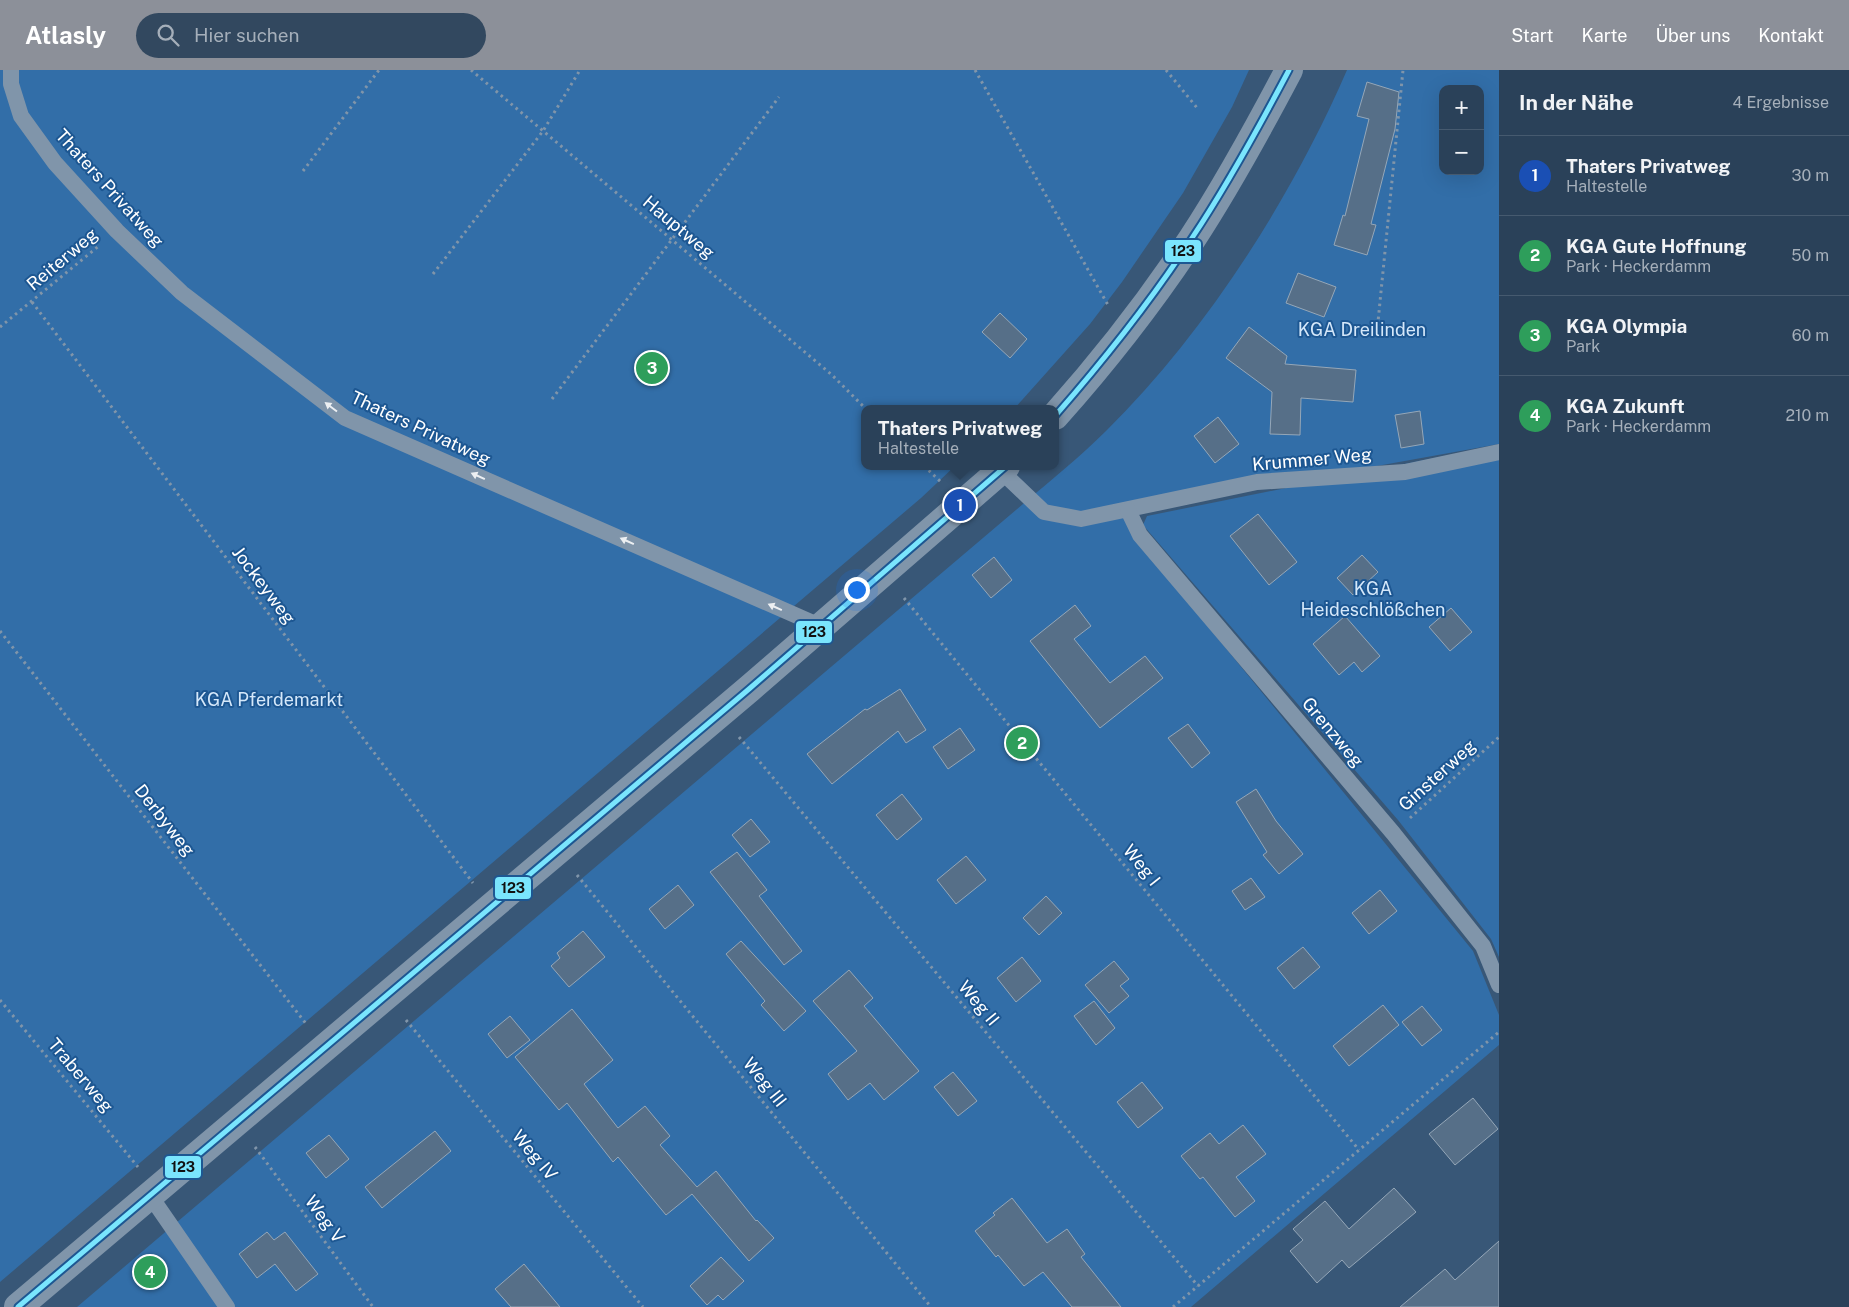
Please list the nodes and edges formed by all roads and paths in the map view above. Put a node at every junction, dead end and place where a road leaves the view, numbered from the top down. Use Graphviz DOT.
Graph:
graph roads {
  1 [pos="12,70"];
  2 [pos="379,70"];
  3 [pos="471,70"];
  4 [pos="580,70"];
  5 [pos="975,70"];
  6 [pos="1166,70"];
  7 [pos="1289,70"];
  8 [pos="1403,70"];
  9 [pos="779,97"];
  10 [pos="1198,109"];
  11 [pos="543,131"];
  12 [pos="303,171"];
  13 [pos="118,231"];
  14 [pos="673,240"];
  15 [pos="433,274"];
  16 [pos="32,302"];
  17 [pos="1110,308"];
  18 [pos="0,327"];
  19 [pos="1377,332"];
  20 [pos="552,399"];
  21 [pos="862,405"];
  22 [pos="1059,411"];
  23 [pos="1499,452"];
  24 [pos="928,470"];
  25 [pos="1002,470"];
  26 [pos="1004,470"];
  27 [pos="947,488"];
  28 [pos="1128,510"];
  29 [pos="904,598"];
  30 [pos="820,626"];
  31 [pos="0,631"];
  32 [pos="739,737"];
  33 [pos="1499,737"];
  34 [pos="1393,834"];
  35 [pos="577,875"];
  36 [pos="474,885"];
  37 [pos="1499,986"];
  38 [pos="0,1000"];
  39 [pos="406,1020"];
  40 [pos="308,1026"];
  41 [pos="1499,1032"];
  42 [pos="255,1147"];
  43 [pos="1359,1150"];
  44 [pos="140,1169"];
  45 [pos="150,1194"];
  46 [pos="1198,1286"];
  47 [pos="18,1307"];
  48 [pos="227,1307"];
  49 [pos="373,1307"];
  50 [pos="643,1307"];
  51 [pos="931,1307"];
  52 [pos="1173,1307"];
  1 -- 13 [label="lane, Thaters Privatweg"];
  2 -- 12 [label="path"];
  3 -- 11 [label="path, Hauptweg"];
  4 -- 11 [label="path"];
  5 -- 17 [label="path"];
  6 -- 10 [label="path"];
  7 -- 22 [label="street"];
  8 -- 19 [label="path"];
  9 -- 14 [label="path"];
  11 -- 14 [label="path, Hauptweg"];
  11 -- 15 [label="path"];
  13 -- 16 [label="path, Reiterweg"];
  30 -- 13 [label="lane, Thaters Privatweg, one-way"];
  14 -- 20 [label="path"];
  14 -- 21 [label="path, Hauptweg"];
  16 -- 18 [label="path, Reiterweg"];
  16 -- 36 [label="path, Jockeyweg"];
  23 -- 28 [label="lane, Krummer Weg"];
  24 -- 27 [label="path"];
  25 -- 30 [label="street"];
  26 -- 28 [label="lane, Krummer Weg"];
  28 -- 34 [label="lane, Grenzweg"];
  29 -- 43 [label="path, Weg I"];
  30 -- 45 [label="street"];
  31 -- 40 [label="path, Derbyweg"];
  32 -- 46 [label="path, Weg II"];
  33 -- 34 [label="path, Ginsterweg"];
  34 -- 37 [label="lane, Grenzweg"];
  35 -- 51 [label="path, Weg III"];
  38 -- 44 [label="path, Traberweg"];
  39 -- 50 [label="path, Weg IV"];
  41 -- 43 [label="path"];
  42 -- 49 [label="path, Weg V"];
  43 -- 46 [label="path"];
  45 -- 47 [label="street"];
  45 -- 48 [label="lane"];
  46 -- 52 [label="path"];
}
